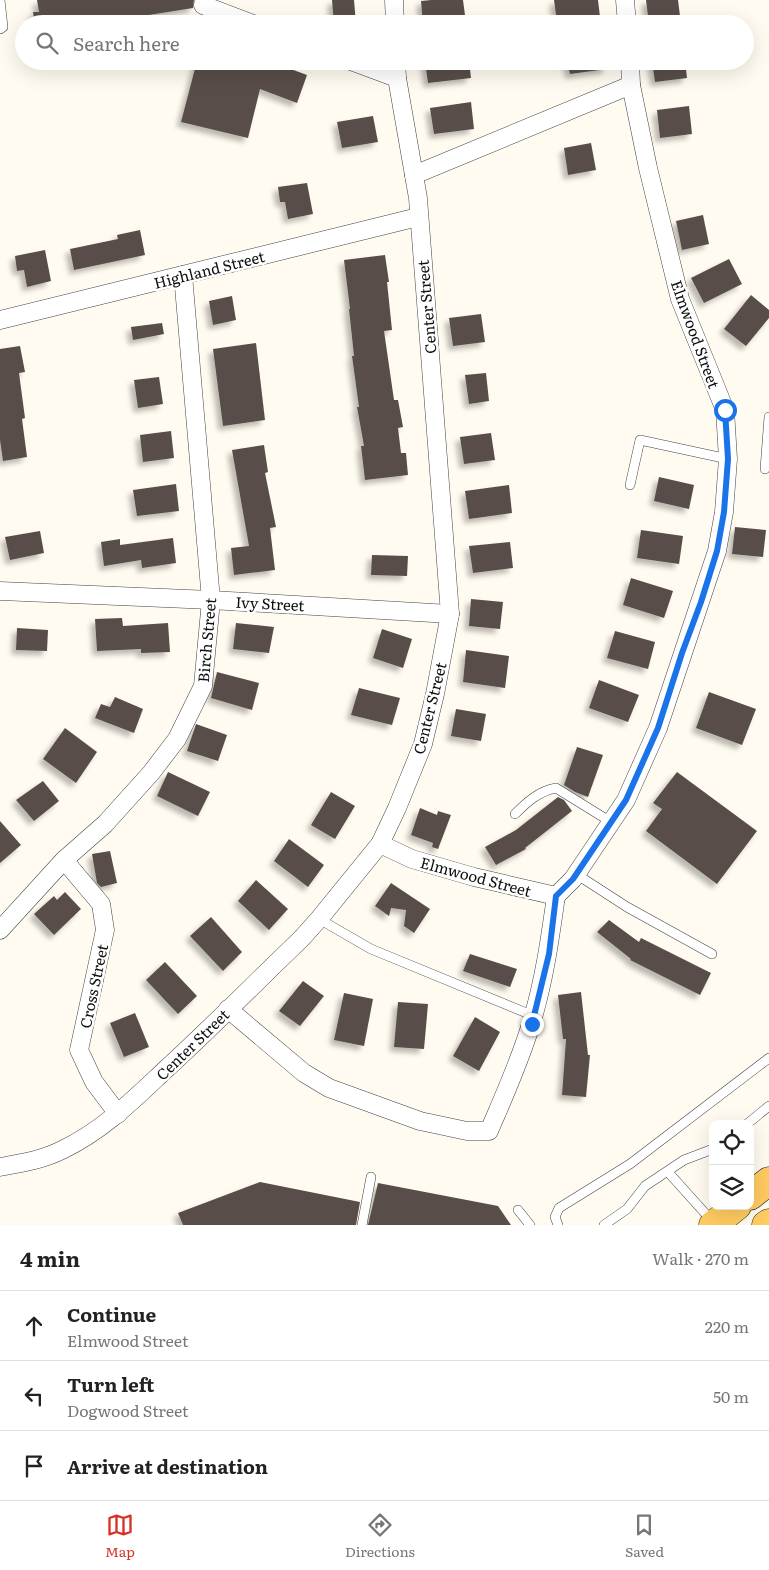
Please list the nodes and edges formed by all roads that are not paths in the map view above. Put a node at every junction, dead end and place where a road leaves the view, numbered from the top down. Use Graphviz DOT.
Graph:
graph roads {
  1 [pos="0,0"];
  2 [pos="394,0"];
  3 [pos="625,0"];
  4 [pos="203,5"];
  5 [pos="229,15"];
  6 [pos="395,15"];
  7 [pos="626,15"];
  8 [pos="0,29"];
  9 [pos="396,70"];
  10 [pos="630,70"];
  11 [pos="631,85"];
  12 [pos="414,175"];
  13 [pos="418,217"];
  14 [pos="183,275"];
  15 [pos="0,320"];
  16 [pos="769,418"];
  17 [pos="728,459"];
  18 [pos="765,469"];
  19 [pos="630,485"];
  20 [pos="0,591"];
  21 [pos="211,600"];
  22 [pos="450,614"];
  23 [pos="515,814"];
  24 [pos="611,822"];
  25 [pos="380,844"];
  26 [pos="64,860"];
  27 [pos="576,874"];
  28 [pos="556,896"];
  29 [pos="319,919"];
  30 [pos="0,930"];
  31 [pos="712,954"];
  32 [pos="228,1009"];
  33 [pos="534,1016"];
  34 [pos="769,1058"];
  35 [pos="769,1106"];
  36 [pos="118,1114"];
  37 [pos="752,1120"];
  38 [pos="709,1151"];
  39 [pos="0,1167"];
  40 [pos="668,1172"];
  41 [pos="371,1177"];
  42 [pos="769,1181"];
  43 [pos="754,1193"];
  44 [pos="518,1210"];
  45 [pos="732,1210"];
  46 [pos="362,1225"];
  47 [pos="530,1225"];
  48 [pos="558,1225"];
  49 [pos="604,1225"];
  50 [pos="715,1225"];
  1 -- 8 [label="lane"];
  2 -- 6 [label="street"];
  3 -- 7 [label="street"];
  4 -- 5 [label="street"];
  9 -- 12 [label="street, Center Street"];
  10 -- 11 [label="street, Elmwood Street"];
  11 -- 12 [label="street"];
  11 -- 17 [label="street, Elmwood Street"];
  12 -- 13 [label="street, Center Street"];
  13 -- 14 [label="street, Highland Street"];
  13 -- 22 [label="street, Center Street"];
  14 -- 15 [label="street, Highland Street"];
  14 -- 21 [label="street, Birch Street"];
  16 -- 18 [label="lane"];
  17 -- 19 [label="lane"];
  17 -- 24 [label="street, Elmwood Street"];
  20 -- 21 [label="street, Ivy Street"];
  21 -- 22 [label="street, Ivy Street"];
  21 -- 26 [label="street, Birch Street"];
  22 -- 25 [label="street, Center Street"];
  23 -- 24 [label="lane"];
  24 -- 27 [label="street, Elmwood Street"];
  25 -- 28 [label="street, Elmwood Street"];
  25 -- 29 [label="street, Center Street"];
  26 -- 30 [label="street, Birch Street"];
  26 -- 36 [label="street, Cross Street"];
  27 -- 28 [label="street, Elmwood Street"];
  27 -- 31 [label="lane"];
  28 -- 33 [label="street"];
  29 -- 32 [label="street, Center Street"];
  29 -- 33 [label="lane"];
  32 -- 33 [label="street"];
  32 -- 36 [label="street, Center Street"];
  34 -- 48 [label="lane"];
  35 -- 37 [label="lane"];
  36 -- 39 [label="street, Center Street"];
  38 -- 40 [label="lane"];
  40 -- 49 [label="lane"];
  40 -- 50 [label="lane"];
  41 -- 46 [label="lane"];
  42 -- 43 [label="main road"];
  44 -- 47 [label="lane"];
  45 -- 50 [label="main road"];
}
